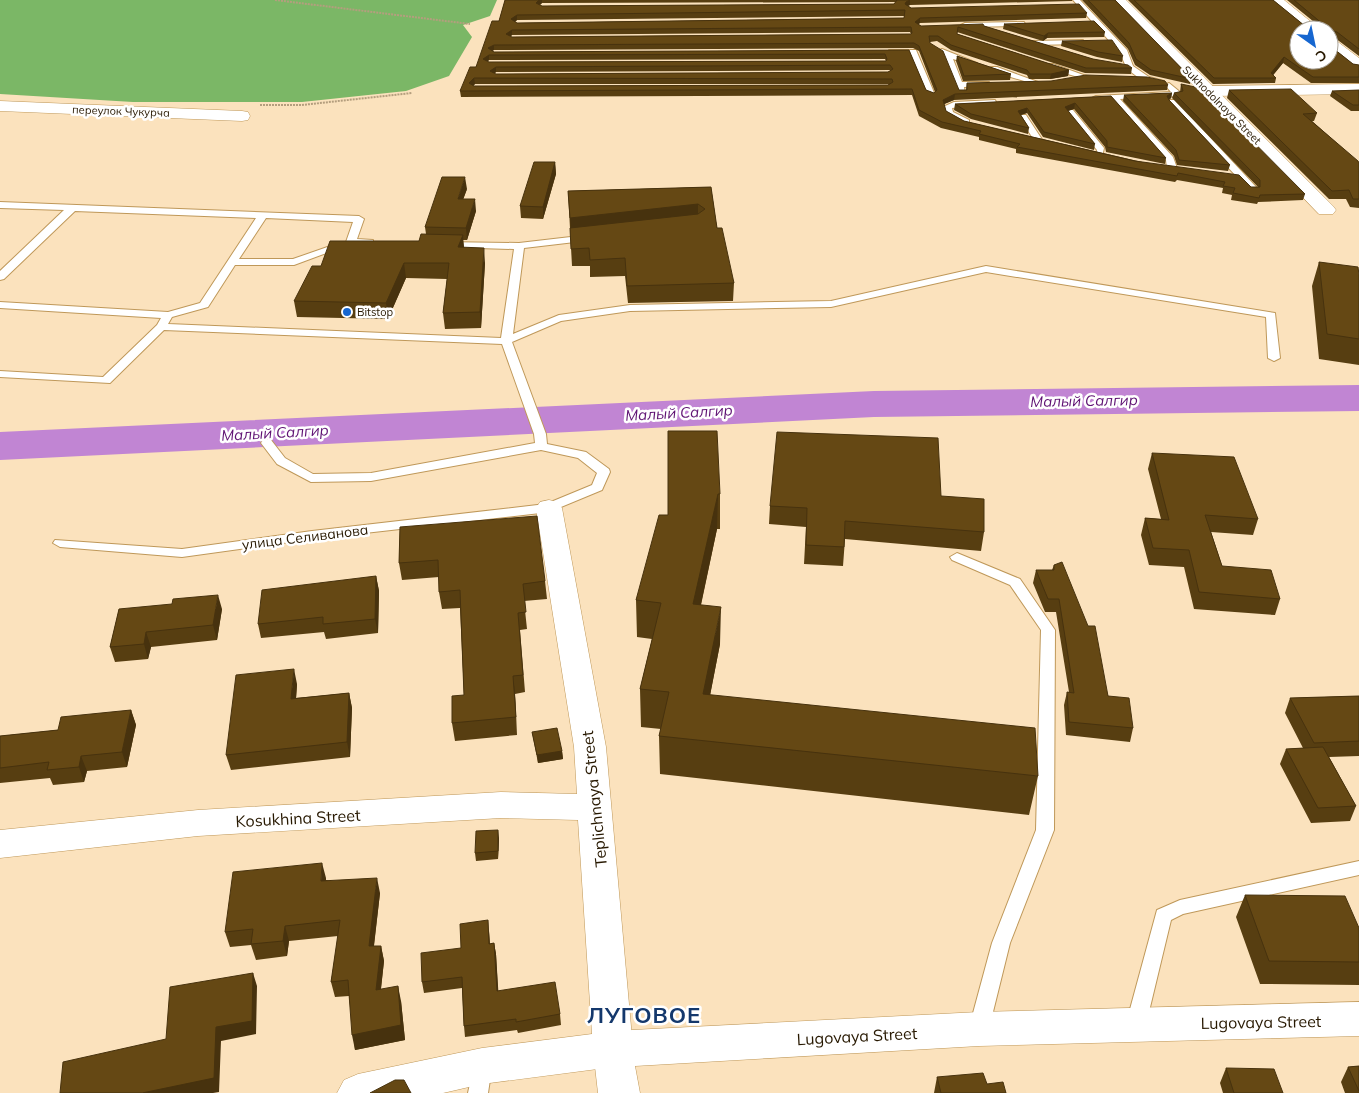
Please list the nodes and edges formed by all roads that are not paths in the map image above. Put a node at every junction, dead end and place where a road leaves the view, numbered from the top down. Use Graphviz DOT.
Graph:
graph roads {
  1 [pos="1118,0"];
  2 [pos="1275,0"];
  3 [pos="1076,3"];
  4 [pos="1301,20"];
  5 [pos="1087,22"];
  6 [pos="1096,22"];
  7 [pos="1028,24"];
  8 [pos="953,25"];
  9 [pos="980,26"];
  10 [pos="1002,34"];
  11 [pos="1105,41"];
  12 [pos="1114,41"];
  13 [pos="1087,42"];
  14 [pos="933,45"];
  15 [pos="1339,50"];
  16 [pos="1060,51"];
  17 [pos="884,52"];
  18 [pos="947,54"];
  19 [pos="1040,62"];
  20 [pos="1359,65"];
  21 [pos="1128,78"];
  22 [pos="1146,79"];
  23 [pos="1068,80"];
  24 [pos="996,84"];
  25 [pos="1006,84"];
  26 [pos="1169,85"];
  27 [pos="1195,88"];
  28 [pos="1359,89"];
  29 [pos="931,95"];
  30 [pos="1113,97"];
  31 [pos="1083,98"];
  32 [pos="1004,102"];
  33 [pos="1172,102"];
  34 [pos="0,106"];
  35 [pos="1070,112"];
  36 [pos="242,116"];
  37 [pos="1023,117"];
  38 [pos="976,125"];
  39 [pos="1021,136"];
  40 [pos="1099,155"];
  41 [pos="1181,170"];
  42 [pos="1226,175"];
  43 [pos="1241,176"];
  44 [pos="1254,190"];
  45 [pos="0,205"];
  46 [pos="72,208"];
  47 [pos="1326,210"];
  48 [pos="263,215"];
  49 [pos="594,238"];
  50 [pos="351,242"];
  51 [pos="380,243"];
  52 [pos="430,244"];
  53 [pos="519,246"];
  54 [pos="233,262"];
  55 [pos="0,277"];
  56 [pos="0,305"];
  57 [pos="168,315"];
  58 [pos="161,327"];
  59 [pos="506,341"];
  60 [pos="1274,358"];
  61 [pos="0,374"];
  62 [pos="540,440"];
  63 [pos="268,443"];
  64 [pos="549,508"];
  65 [pos="60,543"];
  66 [pos="957,557"];
  67 [pos="596,808"];
  68 [pos="0,844"];
  69 [pos="1359,868"];
  70 [pos="1359,1019"];
  71 [pos="1136,1025"];
  72 [pos="979,1029"];
  73 [pos="613,1049"];
  74 [pos="480,1079"];
  75 [pos="358,1093"];
  76 [pos="619,1093"];
  1 -- 27 [label="street, Sukhodolnaya Street"];
  2 -- 4 [label="street"];
  3 -- 6 [label="lane"];
  5 -- 6 [label="lane"];
  6 -- 12 [label="lane"];
  7 -- 9 [label="lane"];
  8 -- 9 [label="lane"];
  9 -- 10 [label="lane"];
  11 -- 12 [label="lane"];
  12 -- 22 [label="lane"];
  13 -- 16 [label="lane"];
  14 -- 18 [label="lane"];
  15 -- 20 [label="street"];
  17 -- 29 [label="lane"];
  18 -- 24 [label="lane"];
  18 -- 25 [label="lane"];
  19 -- 23 [label="lane"];
  21 -- 22 [label="lane"];
  22 -- 26 [label="lane"];
  26 -- 27 [label="lane"];
  26 -- 30 [label="lane"];
  27 -- 28 [label="street"];
  27 -- 47 [label="street, Sukhodolnaya Street"];
  30 -- 31 [label="lane"];
  30 -- 41 [label="lane"];
  32 -- 38 [label="lane"];
  33 -- 43 [label="lane"];
  34 -- 36 [label="street, переулок Чукурча"];
  35 -- 40 [label="lane"];
  37 -- 39 [label="lane"];
  42 -- 43 [label="lane"];
  43 -- 44 [label="lane"];
  45 -- 46 [label="lane"];
  46 -- 48 [label="lane"];
  46 -- 55 [label="lane"];
  48 -- 50 [label="lane"];
  48 -- 54 [label="lane"];
  49 -- 53 [label="lane"];
  50 -- 51 [label="lane"];
  50 -- 54 [label="lane"];
  52 -- 53 [label="lane"];
  53 -- 59 [label="lane"];
  54 -- 57 [label="lane"];
  56 -- 57 [label="lane"];
  57 -- 58 [label="lane"];
  58 -- 59 [label="lane"];
  58 -- 61 [label="lane"];
  59 -- 60 [label="lane"];
  59 -- 62 [label="lane"];
  62 -- 63 [label="lane"];
  62 -- 64 [label="lane, улица Селиванова"];
  64 -- 65 [label="lane, улица Селиванова"];
  64 -- 67 [label="street, Teplichnaya Street"];
  66 -- 72 [label="lane"];
  67 -- 68 [label="street, Kosukhina Street"];
  67 -- 73 [label="street, Teplichnaya Street"];
  69 -- 71 [label="lane"];
  70 -- 71 [label="street, Lugovaya Street"];
  71 -- 72 [label="street, Lugovaya Street"];
  72 -- 73 [label="street, Lugovaya Street"];
  73 -- 74 [label="street, Lugovaya Street"];
  73 -- 76 [label="street, Teplichnaya Street"];
  74 -- 75 [label="street, Lugovaya Street"];
}
